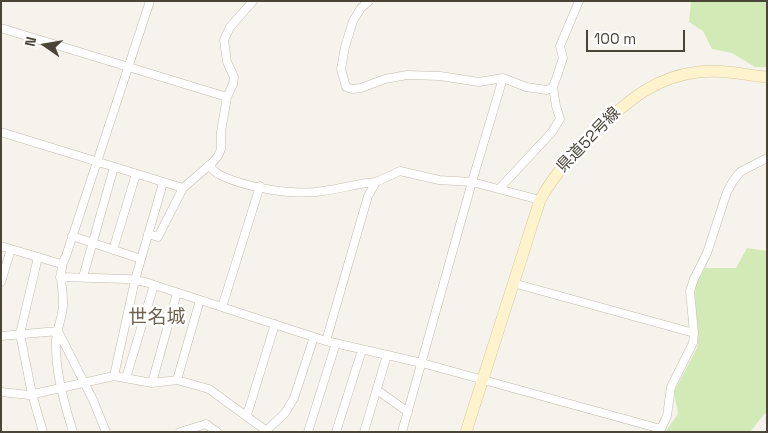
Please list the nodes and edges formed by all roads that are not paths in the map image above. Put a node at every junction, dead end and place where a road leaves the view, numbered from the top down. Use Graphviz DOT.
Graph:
graph roads {
  1 [pos="150,1"];
  2 [pos="253,1"];
  3 [pos="369,1"];
  4 [pos="579,1"];
  5 [pos="1,28"];
  6 [pos="128,67"];
  7 [pos="503,78"];
  8 [pos="767,78"];
  9 [pos="553,87"];
  10 [pos="227,97"];
  11 [pos="1,132"];
  12 [pos="767,158"];
  13 [pos="97,162"];
  14 [pos="209,165"];
  15 [pos="114,167"];
  16 [pos="136,174"];
  17 [pos="163,182"];
  18 [pos="376,182"];
  19 [pos="472,182"];
  20 [pos="260,186"];
  21 [pos="183,188"];
  22 [pos="499,189"];
  23 [pos="540,200"];
  24 [pos="148,234"];
  25 [pos="72,236"];
  26 [pos="93,243"];
  27 [pos="1,246"];
  28 [pos="11,249"];
  29 [pos="113,250"];
  30 [pos="38,257"];
  31 [pos="141,259"];
  32 [pos="61,264"];
  33 [pos="60,277"];
  34 [pos="83,278"];
  35 [pos="135,280"];
  36 [pos="1,282"];
  37 [pos="513,284"];
  38 [pos="154,285"];
  39 [pos="177,292"];
  40 [pos="200,300"];
  41 [pos="222,307"];
  42 [pos="274,324"];
  43 [pos="58,331"];
  44 [pos="694,333"];
  45 [pos="20,334"];
  46 [pos="1,336"];
  47 [pos="314,337"];
  48 [pos="326,341"];
  49 [pos="336,344"];
  50 [pos="362,350"];
  51 [pos="387,355"];
  52 [pos="422,363"];
  53 [pos="114,376"];
  54 [pos="126,378"];
  55 [pos="176,380"];
  56 [pos="481,380"];
  57 [pos="84,382"];
  58 [pos="152,383"];
  59 [pos="60,387"];
  60 [pos="377,390"];
  61 [pos="1,392"];
  62 [pos="32,394"];
  63 [pos="408,412"];
  64 [pos="247,415"];
  65 [pos="267,431"];
  66 [pos="43,432"];
  67 [pos="73,432"];
  68 [pos="106,432"];
  69 [pos="180,432"];
  70 [pos="217,432"];
  71 [pos="308,432"];
  72 [pos="336,432"];
  73 [pos="364,432"];
  74 [pos="402,432"];
  75 [pos="466,432"];
  1 -- 6 [label="street"];
  2 -- 10 [label="street"];
  3 -- 7 [label="street"];
  4 -- 9 [label="street"];
  5 -- 6 [label="street"];
  6 -- 10 [label="street"];
  6 -- 13 [label="street"];
  7 -- 9 [label="street"];
  7 -- 19 [label="street"];
  8 -- 23 [label="main road, 県道52号線"];
  9 -- 22 [label="street"];
  10 -- 14 [label="street"];
  11 -- 13 [label="street"];
  12 -- 44 [label="street"];
  13 -- 15 [label="street"];
  13 -- 25 [label="street"];
  14 -- 20 [label="street"];
  14 -- 21 [label="street"];
  15 -- 16 [label="street"];
  15 -- 26 [label="street"];
  16 -- 17 [label="street"];
  16 -- 29 [label="street"];
  17 -- 21 [label="street"];
  17 -- 24 [label="street"];
  18 -- 19 [label="street"];
  18 -- 20 [label="street"];
  18 -- 48 [label="street"];
  19 -- 22 [label="street"];
  19 -- 52 [label="street"];
  20 -- 41 [label="street"];
  21 -- 24 [label="street"];
  22 -- 23 [label="street"];
  23 -- 37 [label="main road, 県道52号線"];
  24 -- 31 [label="street"];
  25 -- 26 [label="street"];
  25 -- 32 [label="street"];
  26 -- 29 [label="street"];
  26 -- 34 [label="street"];
  27 -- 28 [label="street"];
  28 -- 30 [label="street"];
  28 -- 36 [label="street"];
  29 -- 31 [label="street"];
  30 -- 32 [label="street"];
  30 -- 45 [label="street"];
  31 -- 35 [label="street"];
  32 -- 33 [label="street"];
  33 -- 34 [label="street"];
  33 -- 43 [label="street"];
  34 -- 35 [label="street"];
  35 -- 38 [label="street"];
  35 -- 53 [label="street"];
  37 -- 44 [label="street"];
  37 -- 56 [label="main road, 県道52号線"];
  38 -- 39 [label="street"];
  38 -- 54 [label="street"];
  39 -- 40 [label="street"];
  39 -- 58 [label="street"];
  40 -- 41 [label="street"];
  40 -- 55 [label="street"];
  41 -- 42 [label="street"];
  42 -- 47 [label="street"];
  42 -- 64 [label="street"];
  43 -- 45 [label="street"];
  43 -- 57 [label="street"];
  43 -- 59 [label="street"];
  44 -- 56 [label="street"];
  45 -- 46 [label="street"];
  45 -- 62 [label="street"];
  47 -- 48 [label="street"];
  47 -- 65 [label="street"];
  48 -- 49 [label="street"];
  49 -- 50 [label="street"];
  49 -- 71 [label="street"];
  50 -- 51 [label="street"];
  50 -- 72 [label="street"];
  51 -- 52 [label="street"];
  51 -- 60 [label="street"];
  52 -- 56 [label="street"];
  52 -- 63 [label="street"];
  53 -- 54 [label="street"];
  53 -- 57 [label="street"];
  54 -- 58 [label="street"];
  55 -- 58 [label="street"];
  55 -- 64 [label="street"];
  56 -- 75 [label="main road, 県道52号線"];
  57 -- 59 [label="street"];
  57 -- 68 [label="street"];
  59 -- 62 [label="street"];
  59 -- 67 [label="street"];
  60 -- 63 [label="street"];
  60 -- 73 [label="street"];
  61 -- 62 [label="street"];
  62 -- 66 [label="street"];
  63 -- 74 [label="street"];
  64 -- 65 [label="street"];
  69 -- 70 [label="street"];
}
